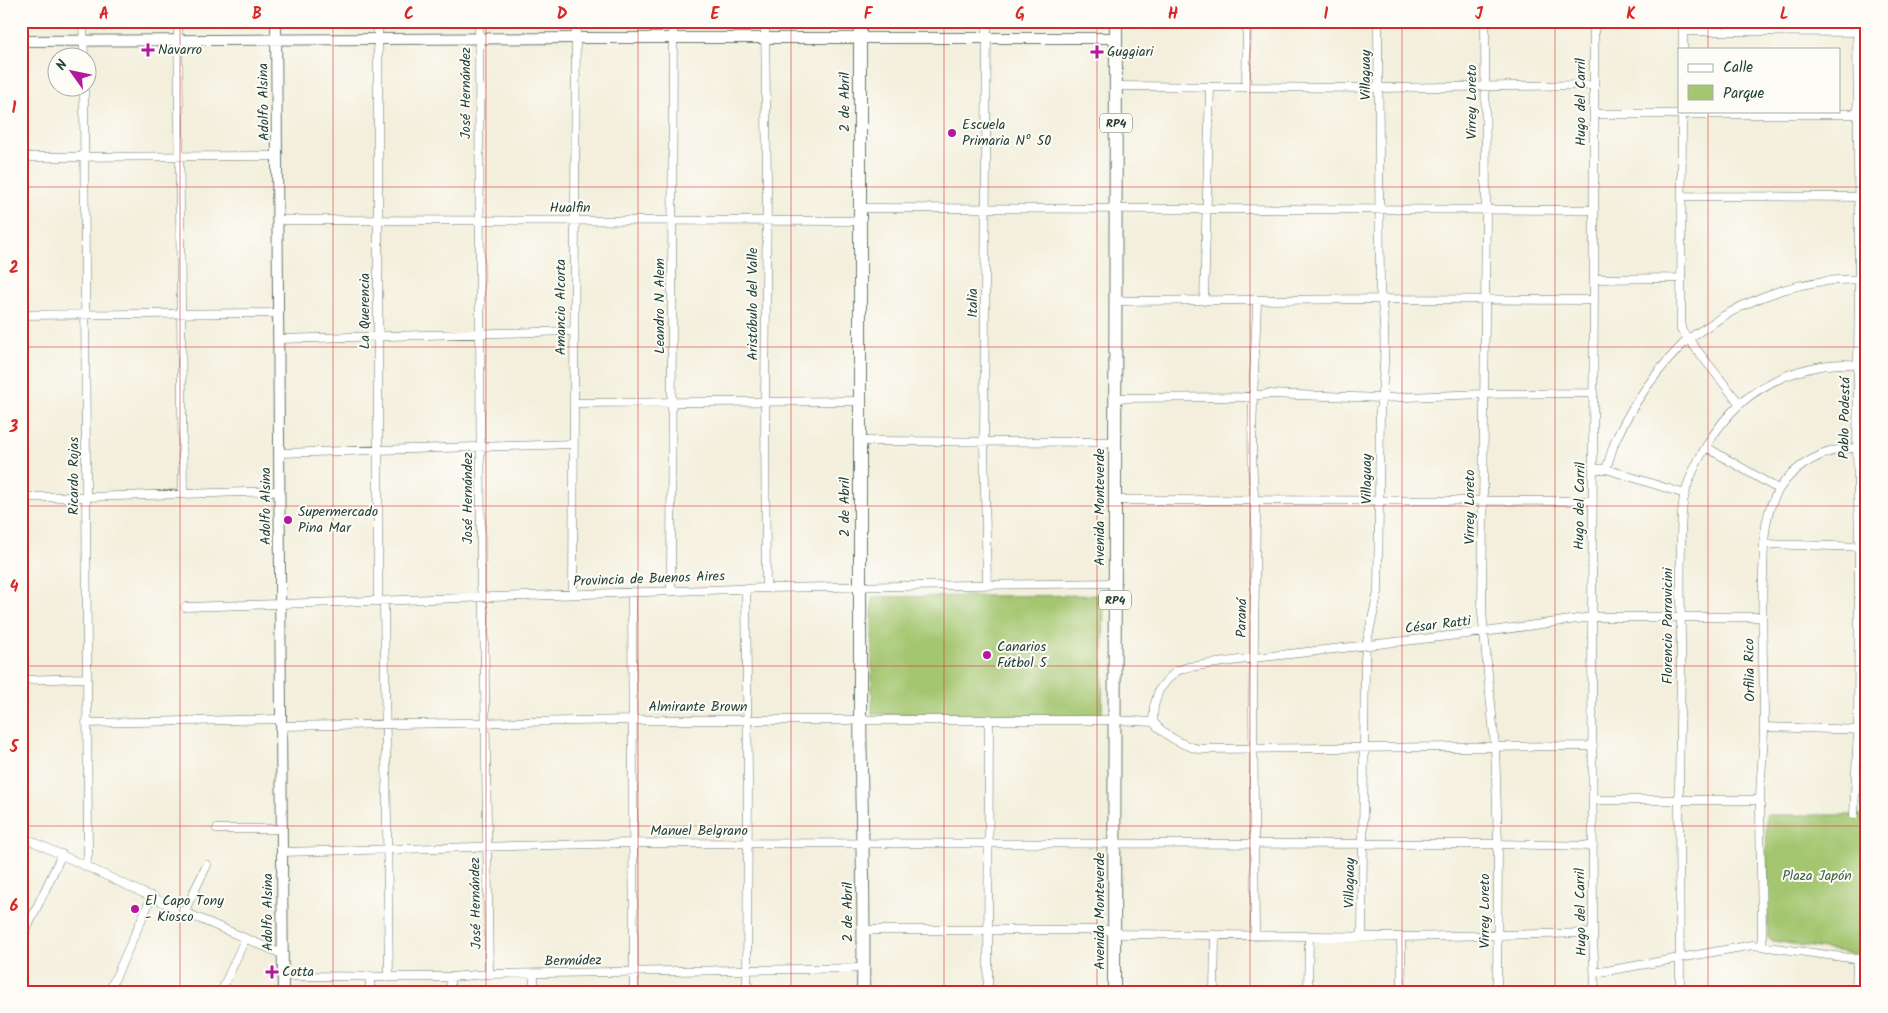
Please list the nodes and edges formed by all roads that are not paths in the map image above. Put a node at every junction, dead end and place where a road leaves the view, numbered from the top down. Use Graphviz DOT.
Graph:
graph roads {
  1 [pos="83,21"];
  2 [pos="178,21"];
  3 [pos="276,21"];
  4 [pos="378,21"];
  5 [pos="479,21"];
  6 [pos="576,21"];
  7 [pos="673,21"];
  8 [pos="765,21"];
  9 [pos="860,21"];
  10 [pos="987,21"];
  11 [pos="1116,21"];
  12 [pos="1247,21"];
  13 [pos="1378,21"];
  14 [pos="1485,21"];
  15 [pos="1594,21"];
  16 [pos="1684,21"];
  17 [pos="1857,21"];
  18 [pos="1684,31"];
  19 [pos="1857,32"];
  20 [pos="1867,32"];
  21 [pos="576,38"];
  22 [pos="673,38"];
  23 [pos="765,38"];
  24 [pos="860,38"];
  25 [pos="987,38"];
  26 [pos="1116,38"];
  27 [pos="378,39"];
  28 [pos="479,39"];
  29 [pos="178,40"];
  30 [pos="21,41"];
  31 [pos="83,41"];
  32 [pos="276,41"];
  33 [pos="83,48"];
  34 [pos="1683,48"];
  35 [pos="1593,85"];
  36 [pos="1116,86"];
  37 [pos="1210,87"];
  38 [pos="1246,87"];
  39 [pos="1379,88"];
  40 [pos="1484,88"];
  41 [pos="84,98"];
  42 [pos="1682,113"];
  43 [pos="1594,114"];
  44 [pos="1857,114"];
  45 [pos="1867,114"];
  46 [pos="278,156"];
  47 [pos="21,157"];
  48 [pos="84,157"];
  49 [pos="180,157"];
  50 [pos="1682,196"];
  51 [pos="1858,197"];
  52 [pos="1867,197"];
  53 [pos="986,207"];
  54 [pos="1116,208"];
  55 [pos="1379,209"];
  56 [pos="1207,210"];
  57 [pos="1594,210"];
  58 [pos="1486,211"];
  59 [pos="861,214"];
  60 [pos="278,220"];
  61 [pos="378,221"];
  62 [pos="479,221"];
  63 [pos="575,221"];
  64 [pos="672,221"];
  65 [pos="766,221"];
  66 [pos="1594,278"];
  67 [pos="1680,278"];
  68 [pos="1863,280"];
  69 [pos="1382,299"];
  70 [pos="1485,300"];
  71 [pos="1594,300"];
  72 [pos="1117,301"];
  73 [pos="1204,301"];
  74 [pos="1257,301"];
  75 [pos="180,313"];
  76 [pos="278,313"];
  77 [pos="21,314"];
  78 [pos="85,314"];
  79 [pos="573,331"];
  80 [pos="479,333"];
  81 [pos="377,336"];
  82 [pos="279,339"];
  83 [pos="1687,340"];
  84 [pos="1863,365"];
  85 [pos="1593,393"];
  86 [pos="1483,394"];
  87 [pos="1254,395"];
  88 [pos="1116,398"];
  89 [pos="1382,398"];
  90 [pos="765,402"];
  91 [pos="859,402"];
  92 [pos="672,403"];
  93 [pos="574,404"];
  94 [pos="1740,404"];
  95 [pos="859,441"];
  96 [pos="984,442"];
  97 [pos="1115,442"];
  98 [pos="574,444"];
  99 [pos="480,446"];
  100 [pos="1706,447"];
  101 [pos="1857,447"];
  102 [pos="1867,449"];
  103 [pos="378,450"];
  104 [pos="280,453"];
  105 [pos="1593,469"];
  106 [pos="1606,469"];
  107 [pos="1778,489"];
  108 [pos="280,491"];
  109 [pos="182,494"];
  110 [pos="1685,494"];
  111 [pos="21,497"];
  112 [pos="86,497"];
  113 [pos="1116,500"];
  114 [pos="1254,500"];
  115 [pos="1379,500"];
  116 [pos="1483,501"];
  117 [pos="1592,501"];
  118 [pos="1764,544"];
  119 [pos="1863,547"];
  120 [pos="1115,583"];
  121 [pos="987,584"];
  122 [pos="860,586"];
  123 [pos="766,588"];
  124 [pos="746,589"];
  125 [pos="671,591"];
  126 [pos="632,592"];
  127 [pos="573,594"];
  128 [pos="482,598"];
  129 [pos="381,601"];
  130 [pos="280,604"];
  131 [pos="184,607"];
  132 [pos="1679,616"];
  133 [pos="1592,617"];
  134 [pos="1762,617"];
  135 [pos="1484,632"];
  136 [pos="1366,646"];
  137 [pos="1254,658"];
  138 [pos="86,678"];
  139 [pos="21,680"];
  140 [pos="860,719"];
  141 [pos="989,719"];
  142 [pos="633,720"];
  143 [pos="748,720"];
  144 [pos="1114,720"];
  145 [pos="1154,722"];
  146 [pos="86,723"];
  147 [pos="281,723"];
  148 [pos="485,723"];
  149 [pos="385,724"];
  150 [pos="1764,728"];
  151 [pos="1858,729"];
  152 [pos="1867,730"];
  153 [pos="1495,746"];
  154 [pos="1593,746"];
  155 [pos="1364,747"];
  156 [pos="1254,749"];
  157 [pos="1679,799"];
  158 [pos="1594,800"];
  159 [pos="1760,800"];
  160 [pos="1854,815"];
  161 [pos="218,829"];
  162 [pos="282,829"];
  163 [pos="21,836"];
  164 [pos="632,843"];
  165 [pos="863,843"];
  166 [pos="747,844"];
  167 [pos="987,844"];
  168 [pos="1255,844"];
  169 [pos="1363,844"];
  170 [pos="1498,844"];
  171 [pos="1115,845"];
  172 [pos="1593,846"];
  173 [pos="488,847"];
  174 [pos="388,849"];
  175 [pos="282,852"];
  176 [pos="62,854"];
  177 [pos="86,865"];
  178 [pos="206,865"];
  179 [pos="152,896"];
  180 [pos="184,912"];
  181 [pos="987,929"];
  182 [pos="864,930"];
  183 [pos="1115,932"];
  184 [pos="1593,933"];
  185 [pos="1497,935"];
  186 [pos="1214,936"];
  187 [pos="1254,936"];
  188 [pos="1309,936"];
  189 [pos="1362,936"];
  190 [pos="1401,937"];
  191 [pos="245,939"];
  192 [pos="21,941"];
  193 [pos="1762,945"];
  194 [pos="282,954"];
  195 [pos="1867,957"];
  196 [pos="1680,959"];
  197 [pos="1857,959"];
  198 [pos="863,968"];
  199 [pos="746,969"];
  200 [pos="634,972"];
  201 [pos="1595,973"];
  202 [pos="490,974"];
  203 [pos="534,975"];
  204 [pos="283,976"];
  205 [pos="370,976"];
  206 [pos="389,976"];
  207 [pos="450,977"];
  208 [pos="108,992"];
  209 [pos="221,992"];
  210 [pos="283,992"];
  211 [pos="370,992"];
  212 [pos="451,992"];
  213 [pos="534,992"];
  214 [pos="634,992"];
  215 [pos="747,992"];
  216 [pos="863,992"];
  217 [pos="988,992"];
  218 [pos="1114,992"];
  219 [pos="1214,992"];
  220 [pos="1308,992"];
  221 [pos="1402,992"];
  222 [pos="1497,992"];
  223 [pos="1595,992"];
  224 [pos="1680,992"];
  225 [pos="1856,992"];
  1 -- 31 [label="street"];
  2 -- 29 [label="street"];
  3 -- 32 [label="street, Adolfo Alsina"];
  4 -- 27 [label="street, La Querencia"];
  5 -- 28 [label="street, José Hernández"];
  6 -- 21 [label="street, Amancio Alcorta"];
  7 -- 22 [label="street, Leandro N Alem"];
  8 -- 23 [label="street, Aristóbulo del Valle"];
  9 -- 24 [label="main road, 2 de Abril"];
  10 -- 25 [label="street, Italia"];
  11 -- 26 [label="main road, Avenida Monteverde / RP4"];
  12 -- 38 [label="street"];
  13 -- 39 [label="street, Villaguay"];
  14 -- 40 [label="street, Virrey Loreto"];
  15 -- 35 [label="street, Hugo del Carril"];
  16 -- 18 [label="street"];
  17 -- 19 [label="street, Pablo Podestá"];
  18 -- 19 [label="street"];
  18 -- 34 [label="street"];
  19 -- 20 [label="street"];
  19 -- 44 [label="street, Pablo Podestá"];
  21 -- 22 [label="street"];
  21 -- 28 [label="street"];
  21 -- 63 [label="street, Amancio Alcorta"];
  22 -- 23 [label="street"];
  22 -- 64 [label="street, Leandro N Alem"];
  23 -- 24 [label="street"];
  23 -- 65 [label="street, Aristóbulo del Valle"];
  24 -- 25 [label="street"];
  24 -- 59 [label="main road, 2 de Abril"];
  25 -- 26 [label="street"];
  25 -- 53 [label="street, Italia"];
  26 -- 36 [label="main road, Avenida Monteverde / RP4"];
  27 -- 28 [label="street"];
  27 -- 32 [label="street"];
  27 -- 61 [label="street, La Querencia"];
  28 -- 62 [label="street, José Hernández"];
  29 -- 31 [label="street"];
  29 -- 32 [label="street"];
  29 -- 49 [label="street"];
  30 -- 31 [label="street"];
  31 -- 33 [label="street"];
  32 -- 46 [label="street, Adolfo Alsina"];
  35 -- 40 [label="street"];
  35 -- 43 [label="street, Hugo del Carril"];
  36 -- 37 [label="street"];
  36 -- 54 [label="main road, Avenida Monteverde / RP4"];
  37 -- 38 [label="street"];
  37 -- 56 [label="street"];
  38 -- 39 [label="street"];
  39 -- 40 [label="street"];
  39 -- 55 [label="street, Villaguay"];
  40 -- 58 [label="street, Virrey Loreto"];
  41 -- 48 [label="street, Ricardo Rojas"];
  42 -- 43 [label="street"];
  42 -- 44 [label="street"];
  42 -- 50 [label="street"];
  43 -- 57 [label="street, Hugo del Carril"];
  44 -- 45 [label="street"];
  44 -- 51 [label="street, Pablo Podestá"];
  46 -- 49 [label="street"];
  46 -- 60 [label="street, Adolfo Alsina"];
  47 -- 48 [label="street"];
  48 -- 49 [label="street"];
  48 -- 78 [label="street, Ricardo Rojas"];
  49 -- 75 [label="street"];
  50 -- 51 [label="street"];
  50 -- 67 [label="street"];
  51 -- 52 [label="street"];
  51 -- 68 [label="street, Pablo Podestá"];
  53 -- 54 [label="street, Hualfin"];
  53 -- 59 [label="street, Hualfin"];
  53 -- 96 [label="street, Italia"];
  54 -- 56 [label="street, Hualfin"];
  54 -- 72 [label="main road, Avenida Monteverde / RP4"];
  55 -- 56 [label="street, Hualfin"];
  55 -- 58 [label="street, Hualfin"];
  55 -- 69 [label="street, Villaguay"];
  56 -- 73 [label="street"];
  57 -- 58 [label="street, Hualfin"];
  57 -- 66 [label="street, Hugo del Carril"];
  58 -- 70 [label="street, Virrey Loreto"];
  59 -- 65 [label="street, Hualfin"];
  59 -- 91 [label="main road, 2 de Abril"];
  60 -- 61 [label="street, Hualfin"];
  60 -- 76 [label="street, Adolfo Alsina"];
  61 -- 62 [label="street, Hualfin"];
  61 -- 81 [label="street, La Querencia"];
  62 -- 63 [label="street, Hualfin"];
  62 -- 80 [label="street, José Hernández"];
  63 -- 64 [label="street, Hualfin"];
  63 -- 79 [label="street, Amancio Alcorta"];
  64 -- 65 [label="street, Hualfin"];
  64 -- 92 [label="street, Leandro N Alem"];
  65 -- 90 [label="street, Aristóbulo del Valle"];
  66 -- 67 [label="street"];
  66 -- 71 [label="street, Hugo del Carril"];
  67 -- 83 [label="street"];
  68 -- 83 [label="street"];
  68 -- 84 [label="street, Pablo Podestá"];
  69 -- 70 [label="street"];
  69 -- 74 [label="street"];
  69 -- 89 [label="street, Villaguay"];
  70 -- 71 [label="street"];
  70 -- 86 [label="street, Virrey Loreto"];
  71 -- 85 [label="street, Hugo del Carril"];
  72 -- 73 [label="street"];
  72 -- 88 [label="main road, Avenida Monteverde / RP4"];
  73 -- 74 [label="street"];
  74 -- 87 [label="street, Paraná"];
  75 -- 76 [label="street"];
  75 -- 78 [label="street"];
  75 -- 109 [label="street"];
  76 -- 82 [label="street, Adolfo Alsina"];
  77 -- 78 [label="street"];
  78 -- 112 [label="street, Ricardo Rojas"];
  79 -- 80 [label="street"];
  79 -- 93 [label="street, Amancio Alcorta"];
  80 -- 81 [label="street"];
  80 -- 99 [label="street, José Hernández"];
  81 -- 82 [label="street"];
  81 -- 103 [label="street, La Querencia"];
  82 -- 104 [label="street, Adolfo Alsina"];
  83 -- 94 [label="street"];
  83 -- 106 [label="street"];
  84 -- 94 [label="street, Florencio Parravicini"];
  84 -- 101 [label="street, Pablo Podestá"];
  85 -- 86 [label="street"];
  85 -- 105 [label="street, Hugo del Carril"];
  86 -- 89 [label="street"];
  86 -- 116 [label="street, Virrey Loreto"];
  87 -- 88 [label="street"];
  87 -- 89 [label="street"];
  87 -- 114 [label="street, Paraná"];
  88 -- 97 [label="main road, Avenida Monteverde / RP4"];
  89 -- 115 [label="street, Villaguay"];
  90 -- 91 [label="street"];
  90 -- 92 [label="street"];
  90 -- 123 [label="street, Aristóbulo del Valle"];
  91 -- 95 [label="main road, 2 de Abril"];
  92 -- 93 [label="street"];
  92 -- 125 [label="street, Leandro N Alem"];
  93 -- 98 [label="street, Amancio Alcorta"];
  94 -- 100 [label="street, Florencio Parravicini"];
  95 -- 96 [label="street"];
  95 -- 122 [label="main road, 2 de Abril"];
  96 -- 97 [label="street"];
  96 -- 121 [label="street, Italia"];
  97 -- 113 [label="main road, Avenida Monteverde / RP4"];
  98 -- 99 [label="street"];
  98 -- 127 [label="street, Amancio Alcorta"];
  99 -- 103 [label="street"];
  99 -- 128 [label="street, José Hernández"];
  100 -- 107 [label="street"];
  100 -- 110 [label="street, Florencio Parravicini"];
  101 -- 102 [label="street, Orfilia Rico"];
  101 -- 107 [label="street, Orfilia Rico"];
  101 -- 119 [label="street, Pablo Podestá"];
  103 -- 104 [label="street"];
  103 -- 129 [label="street, La Querencia"];
  104 -- 108 [label="street, Adolfo Alsina"];
  105 -- 106 [label="street"];
  105 -- 117 [label="street, Hugo del Carril"];
  106 -- 110 [label="street"];
  107 -- 118 [label="street, Orfilia Rico"];
  108 -- 109 [label="street"];
  108 -- 130 [label="street, Adolfo Alsina"];
  109 -- 112 [label="street"];
  110 -- 132 [label="street, Florencio Parravicini"];
  111 -- 112 [label="street"];
  112 -- 138 [label="street, Ricardo Rojas"];
  113 -- 114 [label="street"];
  113 -- 120 [label="main road, Avenida Monteverde / RP4"];
  114 -- 115 [label="street"];
  114 -- 137 [label="street, Paraná"];
  115 -- 116 [label="street"];
  115 -- 136 [label="street, Villaguay"];
  116 -- 117 [label="street"];
  116 -- 135 [label="street, Virrey Loreto"];
  117 -- 133 [label="street, Hugo del Carril"];
  118 -- 119 [label="street"];
  118 -- 134 [label="street, Orfilia Rico"];
  119 -- 151 [label="street, Pablo Podestá"];
  120 -- 121 [label="street, Provincia de Buenos Aires"];
  120 -- 144 [label="main road, Avenida Monteverde / RP4"];
  121 -- 122 [label="street, Provincia de Buenos Aires"];
  122 -- 123 [label="street, Provincia de Buenos Aires"];
  122 -- 140 [label="main road, 2 de Abril"];
  123 -- 124 [label="street, Provincia de Buenos Aires"];
  124 -- 125 [label="street, Provincia de Buenos Aires"];
  124 -- 143 [label="street"];
  125 -- 126 [label="street, Provincia de Buenos Aires"];
  126 -- 127 [label="street, Provincia de Buenos Aires"];
  126 -- 142 [label="street"];
  127 -- 128 [label="street, Provincia de Buenos Aires"];
  128 -- 129 [label="street, Provincia de Buenos Aires"];
  128 -- 148 [label="street, José Hernández"];
  129 -- 130 [label="street, Provincia de Buenos Aires"];
  129 -- 149 [label="street, La Querencia"];
  130 -- 131 [label="street, Provincia de Buenos Aires"];
  130 -- 147 [label="street, Adolfo Alsina"];
  132 -- 133 [label="street, César Ratti"];
  132 -- 134 [label="street, César Ratti"];
  132 -- 157 [label="street, Florencio Parravicini"];
  133 -- 135 [label="street, César Ratti"];
  133 -- 154 [label="street, Hugo del Carril"];
  134 -- 150 [label="street, Orfilia Rico"];
  135 -- 136 [label="street, César Ratti"];
  135 -- 153 [label="street, Virrey Loreto"];
  136 -- 137 [label="street, César Ratti"];
  136 -- 155 [label="street, Villaguay"];
  137 -- 145 [label="street, César Ratti"];
  137 -- 156 [label="street, Paraná"];
  138 -- 139 [label="street"];
  138 -- 146 [label="street, Ricardo Rojas"];
  140 -- 141 [label="street, Almirante Brown"];
  140 -- 143 [label="street, Almirante Brown"];
  140 -- 165 [label="main road, 2 de Abril"];
  141 -- 144 [label="street, Almirante Brown"];
  141 -- 167 [label="street"];
  142 -- 143 [label="street, Almirante Brown"];
  142 -- 148 [label="street, Almirante Brown"];
  142 -- 164 [label="street"];
  143 -- 166 [label="street"];
  144 -- 145 [label="street, Almirante Brown"];
  144 -- 171 [label="main road, Avenida Monteverde / RP4"];
  145 -- 156 [label="street"];
  146 -- 147 [label="street, Almirante Brown"];
  146 -- 177 [label="street, Ricardo Rojas"];
  147 -- 149 [label="street, Almirante Brown"];
  147 -- 162 [label="street, Adolfo Alsina"];
  148 -- 149 [label="street, Almirante Brown"];
  148 -- 173 [label="street, José Hernández"];
  149 -- 174 [label="street, La Querencia"];
  150 -- 151 [label="street"];
  150 -- 159 [label="street, Orfilia Rico"];
  151 -- 152 [label="street"];
  151 -- 160 [label="street, Pablo Podestá"];
  153 -- 154 [label="street"];
  153 -- 155 [label="street"];
  153 -- 170 [label="street, Virrey Loreto"];
  154 -- 158 [label="street, Hugo del Carril"];
  155 -- 156 [label="street"];
  155 -- 169 [label="street, Villaguay"];
  156 -- 168 [label="street, Paraná"];
  157 -- 158 [label="street"];
  157 -- 159 [label="street"];
  157 -- 196 [label="street, Florencio Parravicini"];
  158 -- 172 [label="street, Hugo del Carril"];
  159 -- 193 [label="street, Orfilia Rico"];
  161 -- 162 [label="street"];
  162 -- 175 [label="street, Adolfo Alsina"];
  163 -- 176 [label="street"];
  164 -- 166 [label="street, Manuel Belgrano"];
  164 -- 173 [label="street, Manuel Belgrano"];
  164 -- 200 [label="street"];
  165 -- 166 [label="street, Manuel Belgrano"];
  165 -- 167 [label="street, Manuel Belgrano"];
  165 -- 182 [label="main road, 2 de Abril"];
  166 -- 199 [label="street"];
  167 -- 171 [label="street, Manuel Belgrano"];
  167 -- 181 [label="street"];
  168 -- 169 [label="street, Manuel Belgrano"];
  168 -- 171 [label="street, Manuel Belgrano"];
  168 -- 187 [label="street, Paraná"];
  169 -- 170 [label="street, Manuel Belgrano"];
  169 -- 189 [label="street, Villaguay"];
  170 -- 172 [label="street, Manuel Belgrano"];
  170 -- 185 [label="street, Virrey Loreto"];
  171 -- 183 [label="main road, Avenida Monteverde / RP4"];
  172 -- 184 [label="street, Hugo del Carril"];
  173 -- 174 [label="street, Manuel Belgrano"];
  173 -- 202 [label="street, José Hernández"];
  174 -- 175 [label="street, Manuel Belgrano"];
  174 -- 206 [label="street, La Querencia"];
  175 -- 194 [label="street, Adolfo Alsina"];
  176 -- 177 [label="street"];
  176 -- 192 [label="street"];
  177 -- 179 [label="street"];
  178 -- 180 [label="street"];
  179 -- 180 [label="street"];
  179 -- 208 [label="street"];
  180 -- 191 [label="street"];
  181 -- 182 [label="street"];
  181 -- 183 [label="street"];
  181 -- 217 [label="street"];
  182 -- 198 [label="main road, 2 de Abril"];
  183 -- 186 [label="street"];
  183 -- 218 [label="main road, Avenida Monteverde / RP4"];
  184 -- 185 [label="street"];
  184 -- 201 [label="street, Hugo del Carril"];
  185 -- 190 [label="street"];
  185 -- 222 [label="street, Virrey Loreto"];
  186 -- 187 [label="street"];
  186 -- 219 [label="street"];
  187 -- 188 [label="street"];
  188 -- 189 [label="street"];
  188 -- 220 [label="street"];
  189 -- 190 [label="street"];
  190 -- 221 [label="street"];
  191 -- 194 [label="street"];
  191 -- 209 [label="street"];
  193 -- 196 [label="street"];
  193 -- 197 [label="street"];
  194 -- 204 [label="street, Adolfo Alsina"];
  195 -- 197 [label="street"];
  196 -- 201 [label="street"];
  196 -- 224 [label="street, Florencio Parravicini"];
  197 -- 225 [label="street"];
  198 -- 199 [label="street, Bermúdez"];
  198 -- 216 [label="main road, 2 de Abril"];
  199 -- 200 [label="street, Bermúdez"];
  199 -- 215 [label="street"];
  200 -- 203 [label="street, Bermúdez"];
  200 -- 214 [label="street"];
  201 -- 223 [label="street, Hugo del Carril"];
  202 -- 203 [label="street, Bermúdez"];
  202 -- 207 [label="street, Bermúdez"];
  203 -- 213 [label="street"];
  204 -- 205 [label="street, Bermúdez"];
  204 -- 210 [label="street, Adolfo Alsina"];
  205 -- 206 [label="street, Bermúdez"];
  205 -- 211 [label="street"];
  206 -- 207 [label="street, Bermúdez"];
  207 -- 212 [label="street"];
}
